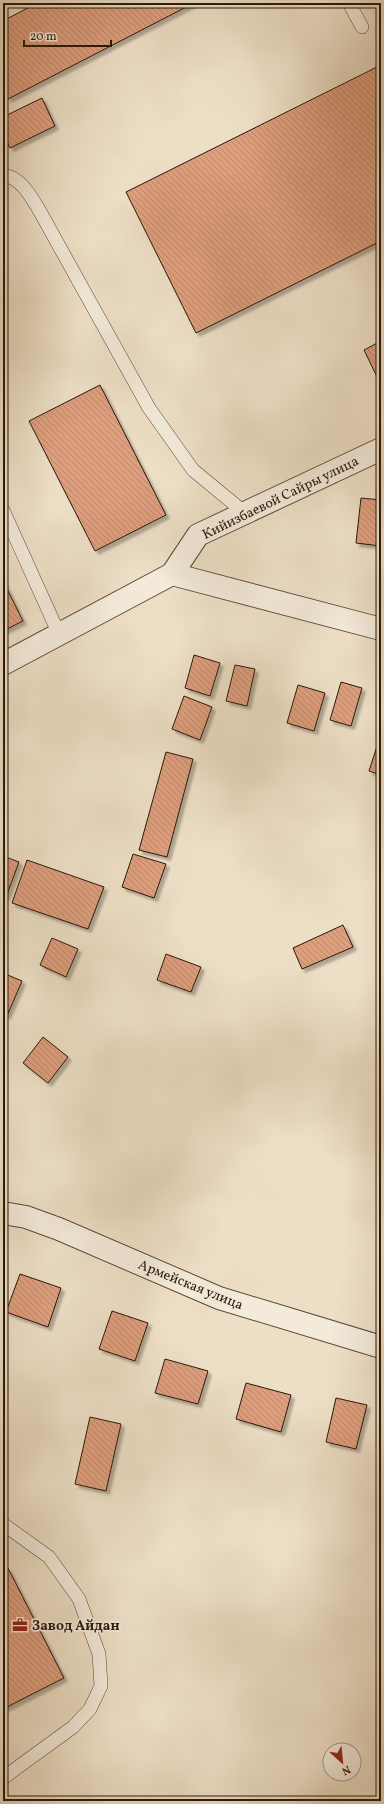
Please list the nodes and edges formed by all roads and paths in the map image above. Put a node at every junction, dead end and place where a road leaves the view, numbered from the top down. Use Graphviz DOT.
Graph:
graph roads {
  1 [pos="349,3"];
  2 [pos="362,27"];
  3 [pos="3,176"];
  4 [pos="381,450"];
  5 [pos="3,510"];
  6 [pos="245,513"];
  7 [pos="172,574"];
  8 [pos="381,629"];
  9 [pos="59,634"];
  10 [pos="3,664"];
  11 [pos="3,1214"];
  12 [pos="381,1347"];
  13 [pos="3,1524"];
  14 [pos="3,1778"];
  1 -- 2 [label="lane"];
  3 -- 6 [label="lane"];
  4 -- 6 [label="street, Кийизбаевой Сайры улица"];
  5 -- 9 [label="lane"];
  6 -- 7 [label="street, Кийизбаевой Сайры улица"];
  7 -- 8 [label="street"];
  7 -- 9 [label="street, Кийизбаевой Сайры улица"];
  9 -- 10 [label="street, Кийизбаевой Сайры улица"];
  11 -- 12 [label="street, Армейская улица"];
  13 -- 14 [label="lane"];
}
